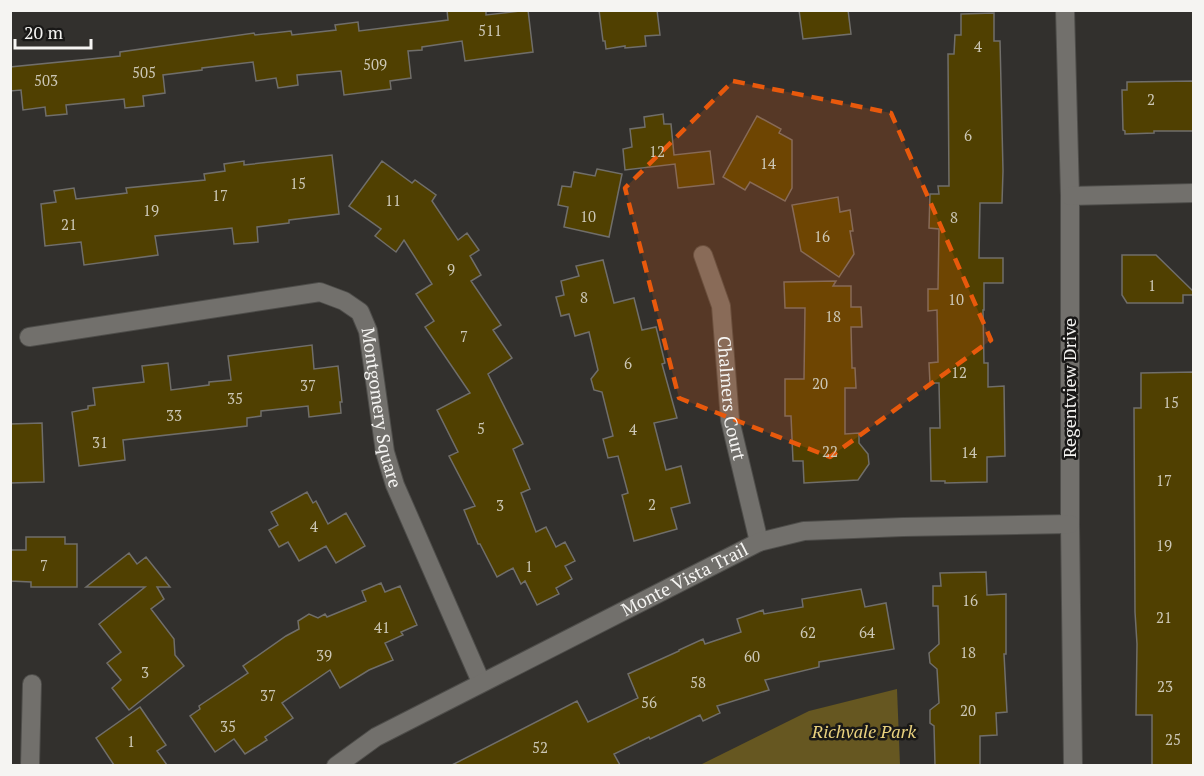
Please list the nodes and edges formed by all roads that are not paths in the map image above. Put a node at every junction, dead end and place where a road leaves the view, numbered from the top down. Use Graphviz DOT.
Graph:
graph roads {
  1 [pos="1065,10"];
  2 [pos="1194,193"];
  3 [pos="1070,196"];
  4 [pos="703,255"];
  5 [pos="29,337"];
  6 [pos="1070,524"];
  7 [pos="759,542"];
  8 [pos="481,682"];
  9 [pos="32,684"];
  10 [pos="30,765"];
  11 [pos="336,765"];
  12 [pos="1073,765"];
  1 -- 3 [label="street, Regentview Drive"];
  2 -- 3 [label="street"];
  3 -- 6 [label="street, Regentview Drive"];
  4 -- 7 [label="street, Chalmers Court"];
  5 -- 8 [label="street, Montgomery Square"];
  6 -- 7 [label="street, Monte Vista Trail"];
  6 -- 12 [label="street, Regentview Drive"];
  7 -- 8 [label="street, Monte Vista Trail"];
  8 -- 11 [label="street, Monte Vista Trail"];
  9 -- 10 [label="street"];
}
